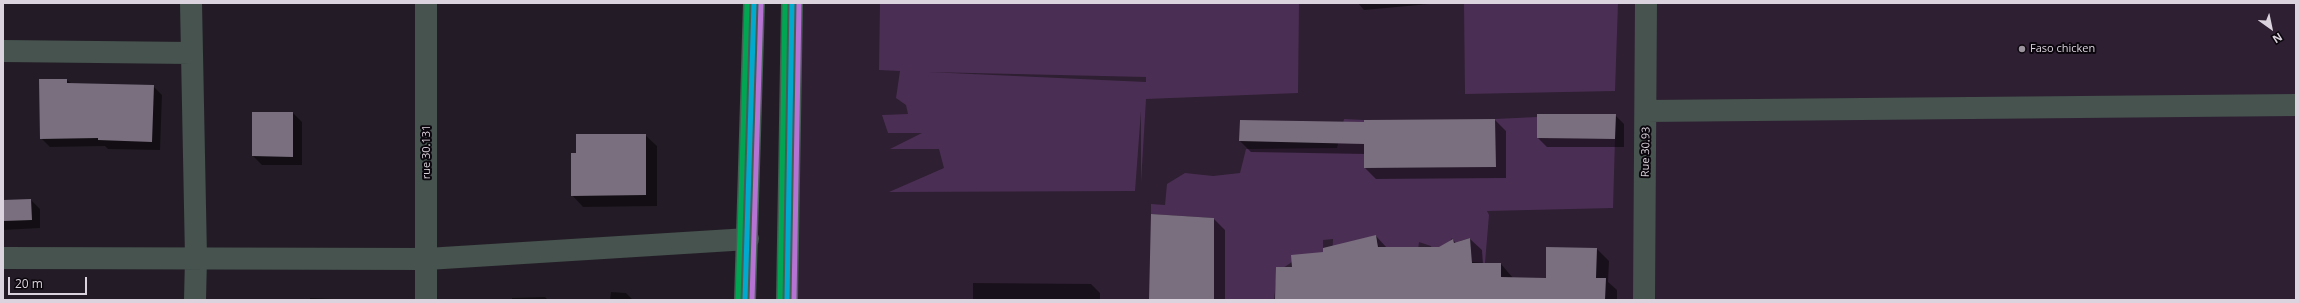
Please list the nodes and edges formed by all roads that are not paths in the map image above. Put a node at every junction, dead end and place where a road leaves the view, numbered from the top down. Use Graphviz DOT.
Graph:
graph roads {
  1 [pos="191,3"];
  2 [pos="426,3"];
  3 [pos="754,3"];
  4 [pos="792,3"];
  5 [pos="1646,3"];
  6 [pos="3,51"];
  7 [pos="191,53"];
  8 [pos="2296,105"];
  9 [pos="1646,111"];
  10 [pos="748,239"];
  11 [pos="3,258"];
  12 [pos="196,258"];
  13 [pos="427,259"];
  14 [pos="195,300"];
  15 [pos="426,300"];
  16 [pos="745,300"];
  17 [pos="787,300"];
  18 [pos="1644,300"];
  1 -- 7 [label="street"];
  2 -- 13 [label="street, rue 30.131"];
  3 -- 10 [label="main road"];
  4 -- 17 [label="main road"];
  5 -- 9 [label="street, Rue 30.93"];
  6 -- 7 [label="street"];
  7 -- 12 [label="street"];
  8 -- 9 [label="street"];
  9 -- 18 [label="street, Rue 30.93"];
  10 -- 13 [label="street"];
  10 -- 16 [label="main road"];
  11 -- 12 [label="street"];
  12 -- 13 [label="street"];
  12 -- 14 [label="street"];
  13 -- 15 [label="street, rue 30.131"];
}
